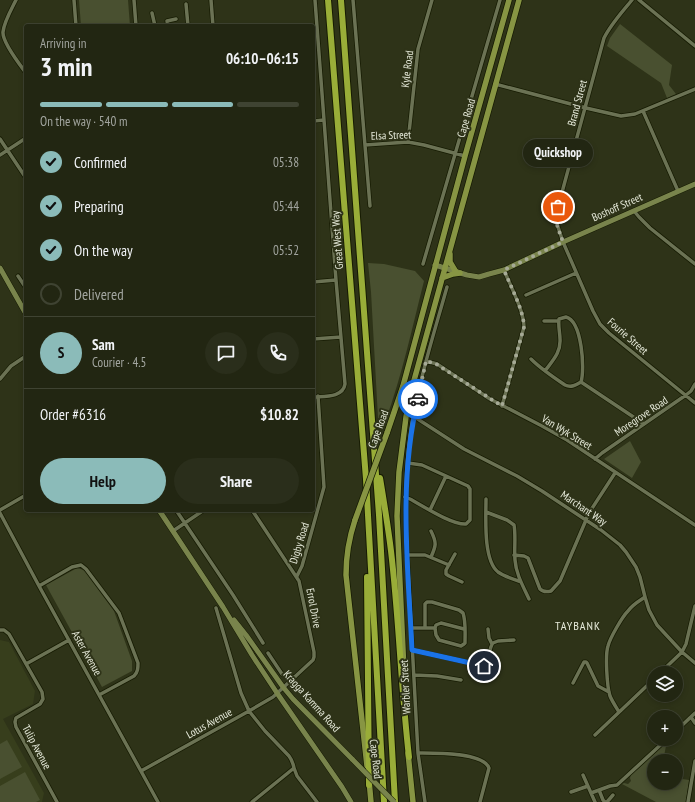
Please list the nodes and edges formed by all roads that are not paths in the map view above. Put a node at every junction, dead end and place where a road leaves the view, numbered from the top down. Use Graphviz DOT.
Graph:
graph roads {
  1 [pos="16,0"];
  2 [pos="74,0"];
  3 [pos="134,0"];
  4 [pos="212,0"];
  5 [pos="315,0"];
  6 [pos="328,0"];
  7 [pos="341,0"];
  8 [pos="353,0"];
  9 [pos="432,0"];
  10 [pos="500,0"];
  11 [pos="510,0"];
  12 [pos="518,0"];
  13 [pos="632,0"];
  14 [pos="639,0"];
  15 [pos="186,4"];
  16 [pos="152,13"];
  17 [pos="176,18"];
  18 [pos="76,24"];
  19 [pos="136,24"];
  20 [pos="155,24"];
  21 [pos="168,24"];
  22 [pos="188,24"];
  23 [pos="214,24"];
  24 [pos="695,46"];
  25 [pos="24,70"];
  26 [pos="495,84"];
  27 [pos="695,88"];
  28 [pos="586,108"];
  29 [pos="643,111"];
  30 [pos="324,120"];
  31 [pos="315,121"];
  32 [pos="24,139"];
  33 [pos="0,140"];
  34 [pos="408,142"];
  35 [pos="364,145"];
  36 [pos="7,151"];
  37 [pos="455,154"];
  38 [pos="0,156"];
  39 [pos="465,156"];
  40 [pos="24,175"];
  41 [pos="695,184"];
  42 [pos="678,191"];
  43 [pos="370,206"];
  44 [pos="634,211"];
  45 [pos="563,242"];
  46 [pos="450,250"];
  47 [pos="423,264"];
  48 [pos="695,264"];
  49 [pos="436,265"];
  50 [pos="0,268"];
  51 [pos="445,268"];
  52 [pos="504,270"];
  53 [pos="458,273"];
  54 [pos="576,273"];
  55 [pos="18,276"];
  56 [pos="442,278"];
  57 [pos="336,280"];
  58 [pos="315,282"];
  59 [pos="24,285"];
  60 [pos="447,287"];
  61 [pos="526,295"];
  62 [pos="24,309"];
  63 [pos="544,321"];
  64 [pos="559,321"];
  65 [pos="341,337"];
  66 [pos="315,339"];
  67 [pos="24,357"];
  68 [pos="531,359"];
  69 [pos="426,361"];
  70 [pos="545,371"];
  71 [pos="0,379"];
  72 [pos="581,382"];
  73 [pos="695,384"];
  74 [pos="686,395"];
  75 [pos="315,396"];
  76 [pos="695,403"];
  77 [pos="502,406"];
  78 [pos="413,416"];
  79 [pos="644,424"];
  80 [pos="374,441"];
  81 [pos="595,459"];
  82 [pos="408,463"];
  83 [pos="615,473"];
  84 [pos="446,476"];
  85 [pos="366,479"];
  86 [pos="24,496"];
  87 [pos="406,497"];
  88 [pos="486,499"];
  89 [pos="0,510"];
  90 [pos="430,510"];
  91 [pos="160,512"];
  92 [pos="177,512"];
  93 [pos="201,512"];
  94 [pos="253,512"];
  95 [pos="486,512"];
  96 [pos="0,513"];
  97 [pos="585,520"];
  98 [pos="185,523"];
  99 [pos="695,525"];
  100 [pos="173,531"];
  101 [pos="431,531"];
  102 [pos="455,554"];
  103 [pos="514,554"];
  104 [pos="407,555"];
  105 [pos="431,557"];
  106 [pos="449,565"];
  107 [pos="297,576"];
  108 [pos="462,582"];
  109 [pos="521,582"];
  110 [pos="39,586"];
  111 [pos="644,597"];
  112 [pos="529,599"];
  113 [pos="695,606"];
  114 [pos="223,607"];
  115 [pos="216,608"];
  116 [pos="411,628"];
  117 [pos="426,628"];
  118 [pos="434,628"];
  119 [pos="464,629"];
  120 [pos="488,629"];
  121 [pos="0,630"];
  122 [pos="69,640"];
  123 [pos="514,640"];
  124 [pos="263,643"];
  125 [pos="492,644"];
  126 [pos="412,650"];
  127 [pos="682,652"];
  128 [pos="268,653"];
  129 [pos="695,663"];
  130 [pos="26,664"];
  131 [pos="667,666"];
  132 [pos="414,675"];
  133 [pos="295,677"];
  134 [pos="461,680"];
  135 [pos="574,683"];
  136 [pos="647,686"];
  137 [pos="283,687"];
  138 [pos="609,692"];
  139 [pos="277,693"];
  140 [pos="99,695"];
  141 [pos="249,711"];
  142 [pos="620,712"];
  143 [pos="695,713"];
  144 [pos="691,717"];
  145 [pos="695,723"];
  146 [pos="683,724"];
  147 [pos="595,735"];
  148 [pos="660,746"];
  149 [pos="418,753"];
  150 [pos="408,757"];
  151 [pos="695,761"];
  152 [pos="294,768"];
  153 [pos="141,771"];
  154 [pos="583,775"];
  155 [pos="369,784"];
  156 [pos="588,786"];
  157 [pos="598,790"];
  158 [pos="571,792"];
  159 [pos="591,793"];
  160 [pos="613,795"];
  161 [pos="57,802"];
  162 [pos="158,802"];
  163 [pos="252,802"];
  164 [pos="317,802"];
  165 [pos="351,802"];
  166 [pos="371,802"];
  167 [pos="384,802"];
  168 [pos="395,802"];
  169 [pos="413,802"];
  170 [pos="425,802"];
  171 [pos="480,802"];
  172 [pos="595,802"];
  173 [pos="606,802"];
  174 [pos="688,802"];
  1 -- 25 [label="street"];
  2 -- 18 [label="street"];
  3 -- 19 [label="street"];
  4 -- 23 [label="street"];
  5 -- 30 [label="street, Great West Way"];
  6 -- 85 [label="highway, Great West Way"];
  7 -- 80 [label="highway, Great West Way"];
  8 -- 35 [label="street"];
  9 -- 34 [label="street, Kyle Road"];
  10 -- 37 [label="street, Cape Road"];
  11 -- 39 [label="main road, Cape Road"];
  12 -- 26 [label="main road, Cape Road"];
  13 -- 28 [label="street, Brand Street"];
  14 -- 24 [label="street"];
  15 -- 22 [label="street"];
  16 -- 20 [label="street"];
  17 -- 21 [label="street"];
  26 -- 28 [label="street"];
  26 -- 46 [label="main road, Cape Road"];
  27 -- 29 [label="street"];
  28 -- 29 [label="street"];
  28 -- 45 [label="street, Brand Street"];
  29 -- 42 [label="street"];
  30 -- 31 [label="street"];
  30 -- 57 [label="street, Great West Way"];
  32 -- 36 [label="street"];
  33 -- 36 [label="street"];
  34 -- 35 [label="street, Elsa Street"];
  34 -- 37 [label="street, Elsa Street"];
  35 -- 43 [label="street"];
  36 -- 38 [label="street"];
  36 -- 40 [label="street"];
  37 -- 39 [label="street, Elsa Street"];
  37 -- 47 [label="street, Cape Road"];
  39 -- 49 [label="main road, Cape Road"];
  41 -- 42 [label="main road, Boshoff Street"];
  42 -- 44 [label="main road, Boshoff Street"];
  44 -- 45 [label="main road, Boshoff Street"];
  44 -- 48 [label="street"];
  45 -- 52 [label="main road, Boshoff Street"];
  45 -- 54 [label="street, Fourie Street"];
  46 -- 51 [label="main road, Cape Road"];
  46 -- 53 [label="main road"];
  49 -- 51 [label="main road, Boshoff Street"];
  49 -- 155 [label="main road, Cape Road, bridge"];
  50 -- 62 [label="main road"];
  51 -- 53 [label="main road, Boshoff Street"];
  51 -- 56 [label="main road, Cape Road"];
  52 -- 53 [label="main road, Boshoff Street"];
  52 -- 77 [label="street"];
  53 -- 56 [label="main road"];
  54 -- 61 [label="street"];
  54 -- 74 [label="street, Fourie Street"];
  55 -- 59 [label="street"];
  56 -- 150 [label="main road, Cape Road"];
  57 -- 58 [label="street"];
  57 -- 65 [label="street, Great West Way"];
  60 -- 69 [label="street, Warbler Street"];
  63 -- 64 [label="street"];
  64 -- 70 [label="street"];
  64 -- 72 [label="street"];
  65 -- 66 [label="street"];
  65 -- 75 [label="street, Great West Way"];
  67 -- 71 [label="street"];
  68 -- 70 [label="street"];
  69 -- 77 [label="street, Van Wyk Street"];
  69 -- 78 [label="street, Warbler Street"];
  70 -- 72 [label="street"];
  72 -- 79 [label="street"];
  73 -- 74 [label="street, Moregrove Road"];
  74 -- 76 [label="street, Fourie Street"];
  74 -- 79 [label="street, Moregrove Road"];
  75 -- 107 [label="street, Digby Road"];
  77 -- 81 [label="street, Van Wyk Street"];
  78 -- 82 [label="street, Warbler Street"];
  78 -- 97 [label="street, Marchant Way"];
  79 -- 81 [label="street, Moregrove Road"];
  80 -- 150 [label="highway"];
  80 -- 168 [label="highway"];
  81 -- 83 [label="street, Van Wyk Street"];
  82 -- 84 [label="street"];
  82 -- 87 [label="street, Warbler Street"];
  83 -- 97 [label="street"];
  83 -- 99 [label="street, Van Wyk Street"];
  84 -- 90 [label="street"];
  84 -- 90 [label="street"];
  85 -- 155 [label="highway"];
  85 -- 167 [label="highway"];
  86 -- 89 [label="street"];
  87 -- 90 [label="street"];
  87 -- 104 [label="street, Warbler Street"];
  88 -- 95 [label="street"];
  91 -- 100 [label="main road, Kragga Kamma Road"];
  92 -- 98 [label="street"];
  93 -- 98 [label="street"];
  94 -- 107 [label="street, Errol Drive"];
  95 -- 103 [label="street"];
  95 -- 109 [label="street"];
  96 -- 110 [label="street, Aster Avenue"];
  97 -- 103 [label="street"];
  97 -- 111 [label="street, Marchant Way"];
  98 -- 100 [label="street"];
  98 -- 124 [label="street"];
  100 -- 114 [label="main road, Kragga Kamma Road"];
  101 -- 105 [label="street"];
  102 -- 106 [label="street"];
  103 -- 109 [label="street"];
  104 -- 105 [label="street"];
  104 -- 116 [label="street, Warbler Street"];
  105 -- 106 [label="street"];
  106 -- 108 [label="street"];
  107 -- 133 [label="street, Errol Drive"];
  109 -- 112 [label="street"];
  110 -- 122 [label="street, Aster Avenue"];
  110 -- 140 [label="street"];
  111 -- 127 [label="street, Marchant Way"];
  111 -- 138 [label="street"];
  113 -- 127 [label="street"];
  114 -- 137 [label="main road, Kragga Kamma Road"];
  114 -- 139 [label="main road, Kragga Kamma Road"];
  115 -- 141 [label="street"];
  116 -- 117 [label="street"];
  116 -- 126 [label="street, Warbler Street"];
  117 -- 118 [label="street"];
  117 -- 119 [label="street"];
  118 -- 119 [label="street"];
  118 -- 119 [label="street"];
  120 -- 125 [label="street"];
  121 -- 130 [label="street, Tulip Avenue"];
  122 -- 130 [label="street"];
  122 -- 140 [label="street, Aster Avenue"];
  123 -- 125 [label="street"];
  125 -- 126 [label="street"];
  126 -- 132 [label="street, Warbler Street"];
  127 -- 129 [label="street, Marchant Way"];
  127 -- 131 [label="street"];
  128 -- 133 [label="street"];
  130 -- 161 [label="street, Tulip Avenue"];
  132 -- 134 [label="street"];
  132 -- 149 [label="street, Warbler Street"];
  133 -- 137 [label="street, Errol Drive"];
  135 -- 138 [label="street"];
  136 -- 142 [label="street"];
  137 -- 139 [label="street, Lotus Avenue"];
  137 -- 168 [label="main road, Kragga Kamma Road, bridge"];
  138 -- 142 [label="street"];
  139 -- 141 [label="street, Lotus Avenue"];
  139 -- 165 [label="main road, Kragga Kamma Road"];
  140 -- 153 [label="street, Aster Avenue"];
  141 -- 152 [label="street"];
  141 -- 153 [label="street, Lotus Avenue"];
  142 -- 147 [label="street"];
  143 -- 144 [label="street"];
  144 -- 145 [label="street"];
  144 -- 146 [label="street"];
  148 -- 157 [label="street"];
  149 -- 170 [label="street, Warbler Street"];
  149 -- 171 [label="street"];
  150 -- 169 [label="main road, Cape Road"];
  151 -- 174 [label="street"];
  152 -- 163 [label="street"];
  152 -- 164 [label="street"];
  153 -- 162 [label="street, Aster Avenue"];
  154 -- 156 [label="street"];
  155 -- 166 [label="main road, Cape Road"];
  156 -- 158 [label="street"];
  156 -- 159 [label="street"];
  157 -- 159 [label="street"];
  157 -- 173 [label="street"];
  159 -- 172 [label="street"];
  160 -- 173 [label="street"];
}
